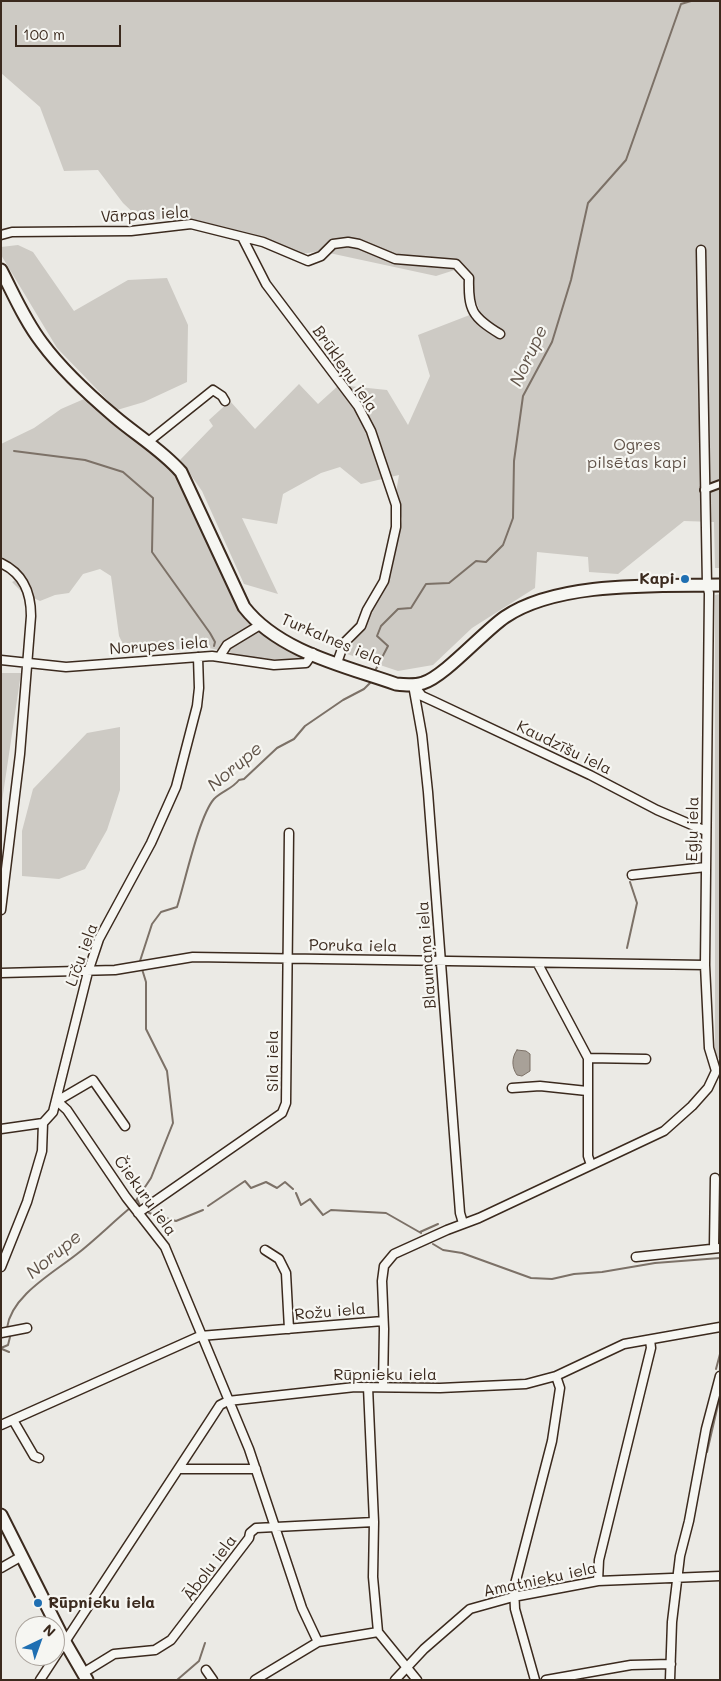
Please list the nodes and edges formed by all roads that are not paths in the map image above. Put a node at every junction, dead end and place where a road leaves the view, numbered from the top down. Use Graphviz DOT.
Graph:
graph roads {
  1 [pos="1,235"];
  2 [pos="242,237"];
  3 [pos="701,250"];
  4 [pos="1,270"];
  5 [pos="500,334"];
  6 [pos="225,401"];
  7 [pos="148,442"];
  8 [pos="720,484"];
  9 [pos="704,490"];
  10 [pos="1,563"];
  11 [pos="720,585"];
  12 [pos="706,586"];
  13 [pos="260,625"];
  14 [pos="312,653"];
  15 [pos="220,656"];
  16 [pos="198,657"];
  17 [pos="1,660"];
  18 [pos="28,663"];
  19 [pos="337,663"];
  20 [pos="413,685"];
  21 [pos="706,831"];
  22 [pos="289,833"];
  23 [pos="706,868"];
  24 [pos="632,875"];
  25 [pos="1,910"];
  26 [pos="287,958"];
  27 [pos="440,961"];
  28 [pos="538,964"];
  29 [pos="705,965"];
  30 [pos="88,972"];
  31 [pos="1,974"];
  32 [pos="588,1058"];
  33 [pos="646,1059"];
  34 [pos="718,1072"];
  35 [pos="512,1088"];
  36 [pos="587,1091"];
  37 [pos="57,1101"];
  38 [pos="43,1123"];
  39 [pos="124,1126"];
  40 [pos="1,1129"];
  41 [pos="591,1165"];
  42 [pos="715,1178"];
  43 [pos="138,1213"];
  44 [pos="463,1224"];
  45 [pos="717,1248"];
  46 [pos="265,1250"];
  47 [pos="636,1257"];
  48 [pos="1,1267"];
  49 [pos="383,1321"];
  50 [pos="720,1327"];
  51 [pos="27,1328"];
  52 [pos="289,1329"];
  53 [pos="1,1334"];
  54 [pos="200,1336"];
  55 [pos="650,1340"];
  56 [pos="556,1376"];
  57 [pos="720,1376"];
  58 [pos="368,1387"];
  59 [pos="383,1387"];
  60 [pos="228,1400"];
  61 [pos="13,1420"];
  62 [pos="1,1425"];
  63 [pos="39,1458"];
  64 [pos="179,1469"];
  65 [pos="256,1469"];
  66 [pos="1,1515"];
  67 [pos="374,1522"];
  68 [pos="275,1528"];
  69 [pos="22,1556"];
  70 [pos="1,1568"];
  71 [pos="720,1576"];
  72 [pos="676,1577"];
  73 [pos="598,1581"];
  74 [pos="513,1597"];
  75 [pos="52,1616"];
  76 [pos="378,1632"];
  77 [pos="65,1642"];
  78 [pos="318,1642"];
  79 [pos="671,1664"];
  80 [pos="49,1666"];
  81 [pos="405,1667"];
  82 [pos="206,1670"];
  83 [pos="85,1676"];
  84 [pos="40,1680"];
  85 [pos="213,1680"];
  86 [pos="255,1680"];
  87 [pos="394,1680"];
  88 [pos="417,1680"];
  89 [pos="535,1680"];
  90 [pos="546,1680"];
  91 [pos="670,1680"];
  1 -- 2 [label="street, Vārpas iela"];
  2 -- 5 [label="street, Vārpas iela"];
  2 -- 19 [label="street, Brūkleņu iela"];
  3 -- 9 [label="street, Egļu iela"];
  4 -- 7 [label="main road, Turkalnes iela"];
  6 -- 7 [label="street"];
  7 -- 13 [label="main road, Turkalnes iela"];
  8 -- 9 [label="street"];
  9 -- 12 [label="street, Egļu iela"];
  10 -- 18 [label="street"];
  11 -- 12 [label="main road"];
  12 -- 20 [label="main road"];
  12 -- 21 [label="street, Egļu iela"];
  13 -- 14 [label="main road, Turkalnes iela"];
  13 -- 15 [label="street"];
  14 -- 15 [label="street, Norupes iela"];
  14 -- 19 [label="main road, Turkalnes iela"];
  15 -- 16 [label="street, Norupes iela"];
  16 -- 18 [label="street, Norupes iela"];
  16 -- 30 [label="street, Līču iela"];
  17 -- 18 [label="street, Norupes iela"];
  18 -- 25 [label="street"];
  19 -- 20 [label="main road, Turkalnes iela"];
  20 -- 21 [label="street, Kaudzīšu iela"];
  20 -- 27 [label="street, Blaumaņa iela"];
  21 -- 23 [label="street, Egļu iela"];
  22 -- 26 [label="street, Sila iela"];
  23 -- 24 [label="street"];
  23 -- 29 [label="street, Egļu iela"];
  26 -- 27 [label="street, Poruka iela"];
  26 -- 30 [label="street, Poruka iela"];
  26 -- 43 [label="street, Sila iela"];
  27 -- 28 [label="street, Poruka iela"];
  27 -- 44 [label="street, Blaumaņa iela"];
  28 -- 29 [label="street, Poruka iela"];
  28 -- 32 [label="street"];
  29 -- 34 [label="street, Egļu iela"];
  30 -- 31 [label="street, Poruka iela"];
  30 -- 37 [label="street, Līču iela"];
  32 -- 33 [label="street"];
  32 -- 36 [label="street"];
  34 -- 41 [label="street, Rožu iela"];
  35 -- 36 [label="street"];
  36 -- 41 [label="street"];
  37 -- 38 [label="street, Līču iela"];
  37 -- 39 [label="street"];
  37 -- 43 [label="street, Čiekuru iela"];
  38 -- 40 [label="street"];
  38 -- 48 [label="street, Līču iela"];
  41 -- 44 [label="street, Rožu iela"];
  42 -- 45 [label="street"];
  43 -- 54 [label="street, Čiekuru iela"];
  44 -- 49 [label="street, Rožu iela"];
  45 -- 47 [label="street"];
  46 -- 52 [label="street"];
  49 -- 52 [label="street, Rožu iela"];
  49 -- 59 [label="street"];
  50 -- 55 [label="street, Rūpnieku iela"];
  51 -- 53 [label="street"];
  52 -- 54 [label="street, Rožu iela"];
  54 -- 60 [label="street, Čiekuru iela"];
  54 -- 61 [label="street, Rožu iela"];
  55 -- 56 [label="street, Rūpnieku iela"];
  55 -- 73 [label="street"];
  56 -- 59 [label="street, Rūpnieku iela"];
  56 -- 74 [label="street"];
  57 -- 72 [label="street"];
  58 -- 59 [label="street, Rūpnieku iela"];
  58 -- 60 [label="street, Rūpnieku iela"];
  58 -- 67 [label="street"];
  60 -- 64 [label="street"];
  60 -- 65 [label="street, Čiekuru iela"];
  61 -- 62 [label="street, Rožu iela"];
  61 -- 63 [label="street"];
  64 -- 65 [label="street"];
  64 -- 77 [label="street"];
  65 -- 68 [label="street, Čiekuru iela"];
  66 -- 69 [label="main road"];
  67 -- 68 [label="street, Ābolu iela"];
  67 -- 76 [label="street"];
  68 -- 78 [label="street, Čiekuru iela"];
  68 -- 83 [label="street, Ābolu iela"];
  69 -- 70 [label="street"];
  69 -- 75 [label="main road"];
  71 -- 72 [label="street, Amatnieku iela"];
  72 -- 73 [label="street, Amatnieku iela"];
  72 -- 79 [label="street"];
  73 -- 74 [label="street, Amatnieku iela"];
  74 -- 81 [label="street, Amatnieku iela"];
  74 -- 89 [label="street"];
  76 -- 78 [label="street"];
  76 -- 81 [label="street"];
  77 -- 83 [label="main road"];
  78 -- 86 [label="street"];
  79 -- 90 [label="street"];
  79 -- 91 [label="street"];
  80 -- 84 [label="street"];
  81 -- 87 [label="street, Amatnieku iela"];
  81 -- 88 [label="street"];
  82 -- 85 [label="street"];
}
